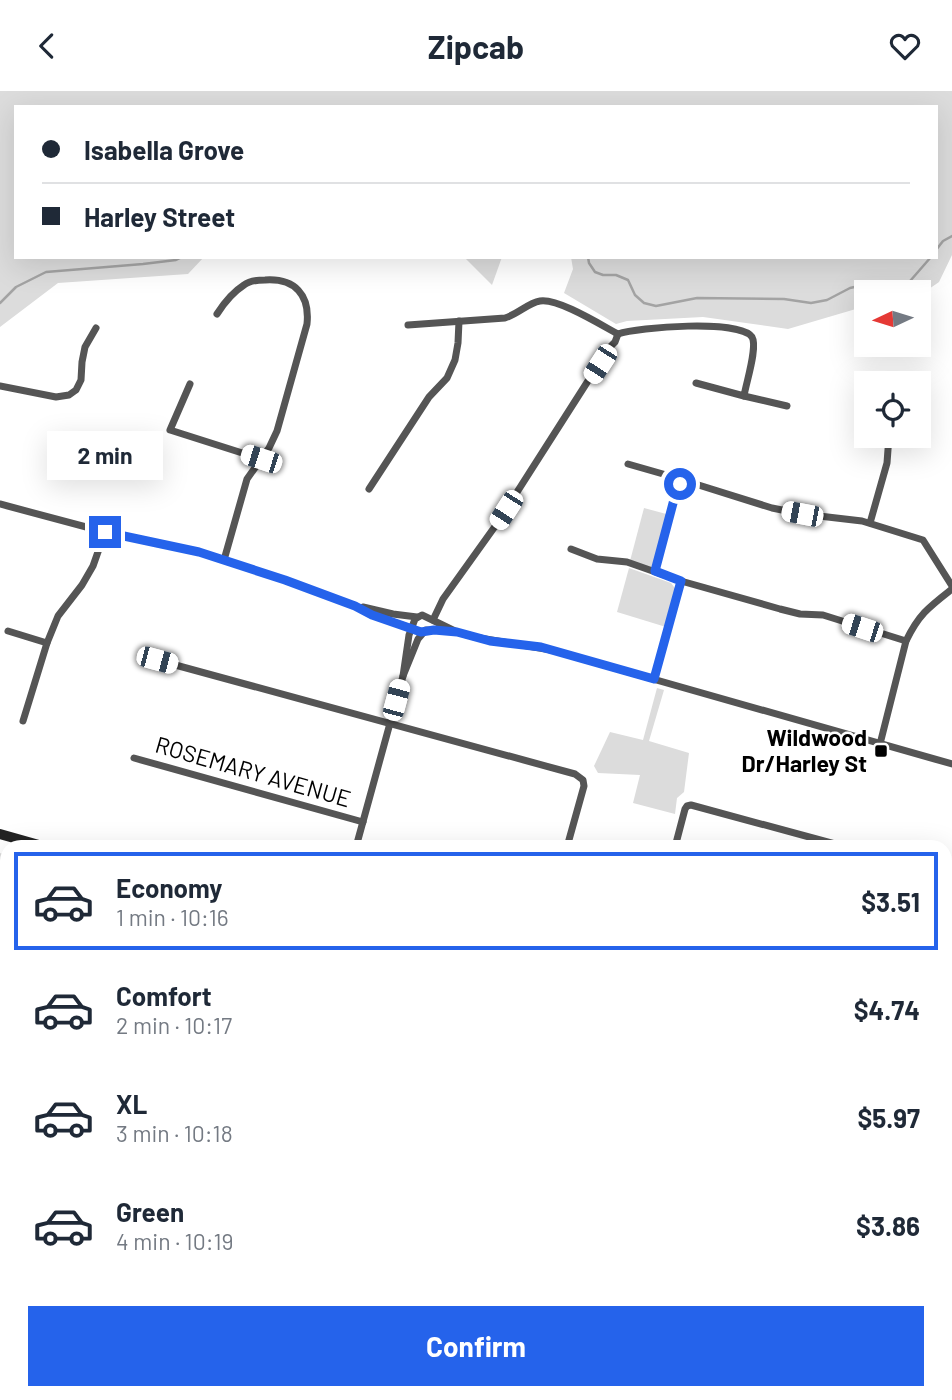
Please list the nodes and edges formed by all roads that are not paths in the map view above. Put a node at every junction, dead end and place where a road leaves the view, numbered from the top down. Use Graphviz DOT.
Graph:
graph roads {
  1 [pos="217,314"];
  2 [pos="458,321"];
  3 [pos="408,325"];
  4 [pos="96,328"];
  5 [pos="618,334"];
  6 [pos="696,383"];
  7 [pos="190,384"];
  8 [pos="0,386"];
  9 [pos="744,396"];
  10 [pos="787,406"];
  11 [pos="888,448"];
  12 [pos="261,459"];
  13 [pos="628,464"];
  14 [pos="680,484"];
  15 [pos="369,489"];
  16 [pos="0,504"];
  17 [pos="870,523"];
  18 [pos="105,532"];
  19 [pos="571,549"];
  20 [pos="224,560"];
  21 [pos="655,571"];
  22 [pos="681,581"];
  23 [pos="952,587"];
  24 [pos="443,599"];
  25 [pos="355,606"];
  26 [pos="418,616"];
  27 [pos="434,620"];
  28 [pos="411,628"];
  29 [pos="8,631"];
  30 [pos="425,631"];
  31 [pos="457,632"];
  32 [pos="906,641"];
  33 [pos="47,643"];
  34 [pos="157,660"];
  35 [pos="403,676"];
  36 [pos="654,679"];
  37 [pos="23,722"];
  38 [pos="390,724"];
  39 [pos="880,744"];
  40 [pos="134,758"];
  41 [pos="952,764"];
  42 [pos="363,823"];
  43 [pos="0,834"];
  44 [pos="21,840"];
  45 [pos="358,840"];
  46 [pos="569,840"];
  47 [pos="677,840"];
  48 [pos="820,840"];
  1 -- 12 [label="street"];
  2 -- 3 [label="street"];
  2 -- 5 [label="street"];
  2 -- 15 [label="street"];
  4 -- 8 [label="street"];
  5 -- 9 [label="street"];
  5 -- 24 [label="street"];
  6 -- 9 [label="street"];
  7 -- 12 [label="street"];
  9 -- 10 [label="street"];
  11 -- 17 [label="street"];
  12 -- 20 [label="street"];
  13 -- 14 [label="street"];
  14 -- 17 [label="street"];
  14 -- 21 [label="street"];
  16 -- 18 [label="street"];
  17 -- 23 [label="street"];
  18 -- 20 [label="street"];
  18 -- 33 [label="street"];
  19 -- 21 [label="street"];
  20 -- 25 [label="street"];
  21 -- 22 [label="street"];
  22 -- 32 [label="street"];
  22 -- 36 [label="street"];
  23 -- 32 [label="street"];
  24 -- 26 [label="street"];
  24 -- 27 [label="street"];
  25 -- 26 [label="street"];
  25 -- 28 [label="street"];
  26 -- 27 [label="street"];
  26 -- 28 [label="street"];
  27 -- 30 [label="street"];
  27 -- 31 [label="street"];
  28 -- 30 [label="street"];
  28 -- 35 [label="street"];
  29 -- 33 [label="street"];
  30 -- 31 [label="street"];
  30 -- 35 [label="street"];
  31 -- 36 [label="street"];
  32 -- 39 [label="street"];
  33 -- 37 [label="street"];
  34 -- 38 [label="street"];
  35 -- 38 [label="street"];
  36 -- 39 [label="street"];
  38 -- 42 [label="street"];
  38 -- 46 [label="street"];
  39 -- 41 [label="street"];
  40 -- 42 [label="street, ROSEMARY AVENUE"];
  42 -- 45 [label="street"];
  43 -- 44 [label="main road"];
  47 -- 48 [label="street"];
}
